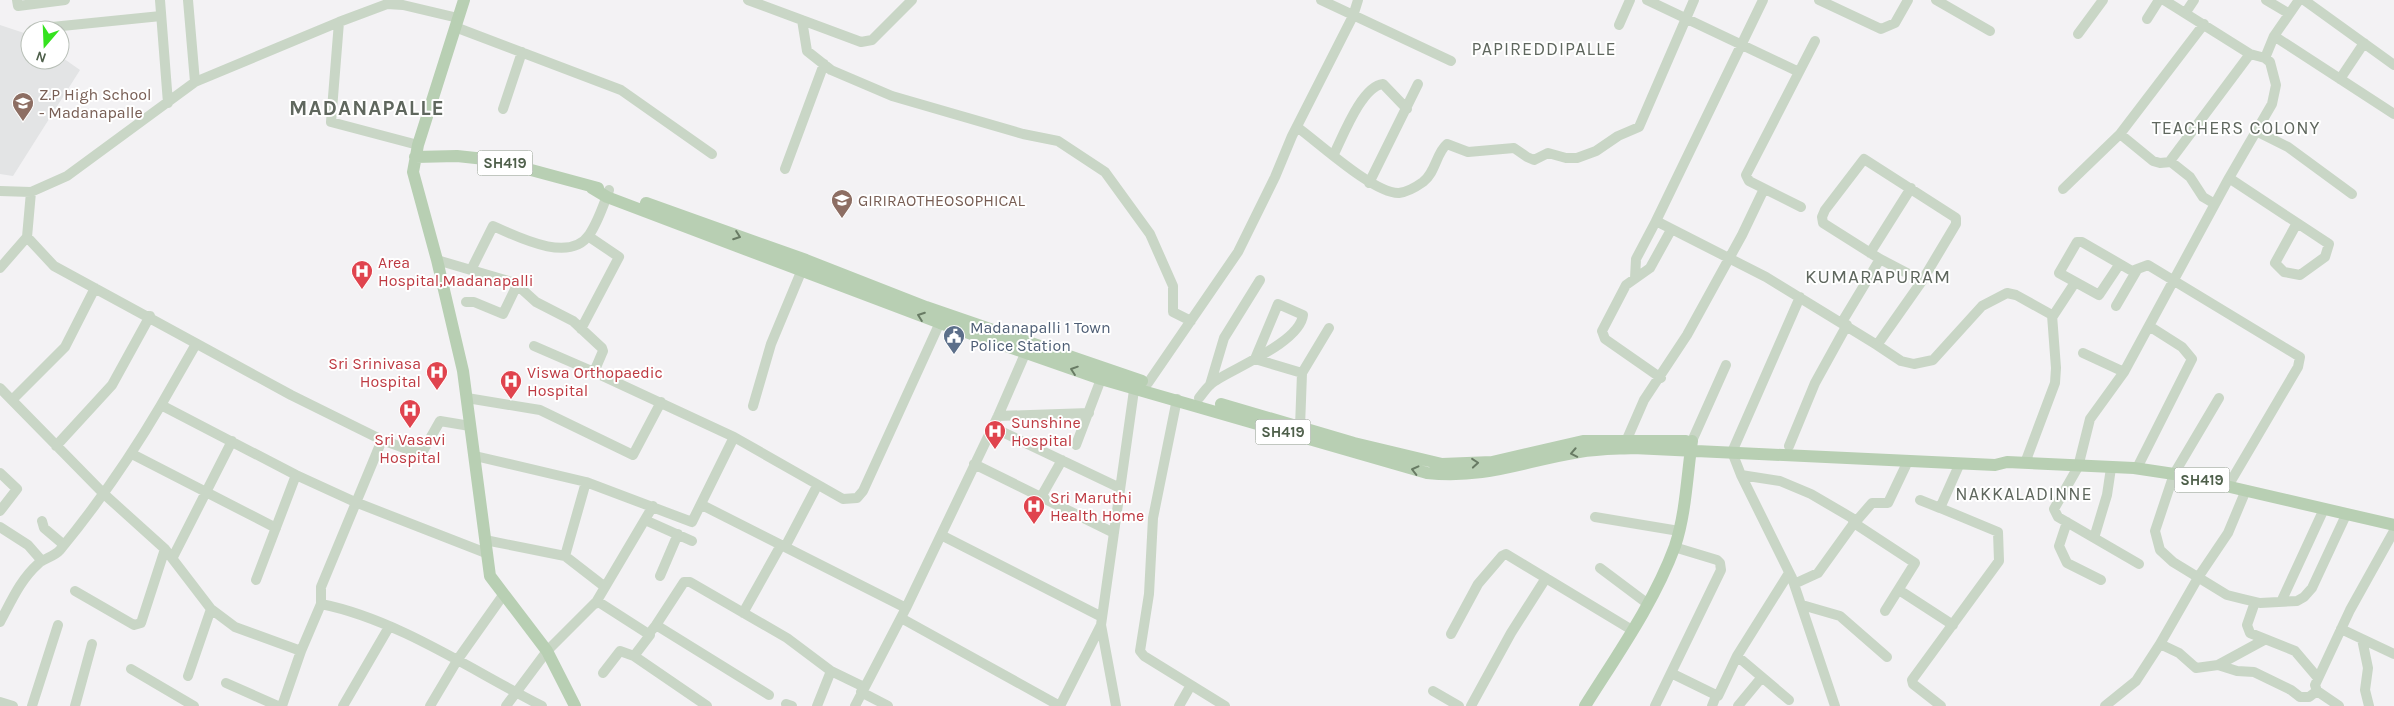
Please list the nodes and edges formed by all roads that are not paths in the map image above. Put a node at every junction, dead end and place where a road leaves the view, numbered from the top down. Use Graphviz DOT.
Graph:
graph roads {
  1 [pos="17,0"];
  2 [pos="65,0"];
  3 [pos="160,0"];
  4 [pos="188,0"];
  5 [pos="464,0"];
  6 [pos="748,0"];
  7 [pos="912,0"];
  8 [pos="1321,0"];
  9 [pos="1358,0"];
  10 [pos="1630,0"];
  11 [pos="1646,0"];
  12 [pos="1694,0"];
  13 [pos="1763,0"];
  14 [pos="1819,0"];
  15 [pos="1908,0"];
  16 [pos="1936,0"];
  17 [pos="2103,0"];
  18 [pos="2159,0"];
  19 [pos="2164,0"];
  20 [pos="2194,0"];
  21 [pos="2266,0"];
  22 [pos="2298,0"];
  23 [pos="2304,0"];
  24 [pos="2186,12"];
  25 [pos="2288,13"];
  26 [pos="161,16"];
  27 [pos="1353,16"];
  28 [pos="1684,18"];
  29 [pos="2148,19"];
  30 [pos="802,20"];
  31 [pos="339,22"];
  32 [pos="456,22"];
  33 [pos="2204,24"];
  34 [pos="70,25"];
  35 [pos="1619,25"];
  36 [pos="1990,31"];
  37 [pos="2078,34"];
  38 [pos="2274,36"];
  39 [pos="1816,41"];
  40 [pos="2364,43"];
  41 [pos="1741,46"];
  42 [pos="522,52"];
  43 [pos="2250,54"];
  44 [pos="2265,58"];
  45 [pos="1451,62"];
  46 [pos="824,64"];
  47 [pos="2394,64"];
  48 [pos="1799,72"];
  49 [pos="2340,79"];
  50 [pos="195,82"];
  51 [pos="1418,84"];
  52 [pos="168,104"];
  53 [pos="503,109"];
  54 [pos="1407,109"];
  55 [pos="2394,114"];
  56 [pos="1297,127"];
  57 [pos="2256,130"];
  58 [pos="2120,134"];
  59 [pos="416,151"];
  60 [pos="712,154"];
  61 [pos="1334,154"];
  62 [pos="2170,162"];
  63 [pos="785,169"];
  64 [pos="2229,178"];
  65 [pos="1369,183"];
  66 [pos="1911,188"];
  67 [pos="1764,189"];
  68 [pos="2063,189"];
  69 [pos="0,190"];
  70 [pos="31,192"];
  71 [pos="608,194"];
  72 [pos="2352,194"];
  73 [pos="2215,204"];
  74 [pos="1801,207"];
  75 [pos="1656,221"];
  76 [pos="2297,223"];
  77 [pos="1670,230"];
  78 [pos="588,236"];
  79 [pos="27,237"];
  80 [pos="1870,253"];
  81 [pos="1730,258"];
  82 [pos="1880,259"];
  83 [pos="437,260"];
  84 [pos="2119,265"];
  85 [pos="0,268"];
  86 [pos="472,270"];
  87 [pos="2137,270"];
  88 [pos="801,272"];
  89 [pos="1635,278"];
  90 [pos="1260,280"];
  91 [pos="1922,281"];
  92 [pos="2173,281"];
  93 [pos="2074,284"];
  94 [pos="517,285"];
  95 [pos="95,288"];
  96 [pos="1800,297"];
  97 [pos="466,302"];
  98 [pos="2116,306"];
  99 [pos="150,316"];
  100 [pos="2053,316"];
  101 [pos="942,318"];
  102 [pos="1190,321"];
  103 [pos="1844,324"];
  104 [pos="2149,326"];
  105 [pos="1329,328"];
  106 [pos="581,329"];
  107 [pos="196,344"];
  108 [pos="1877,345"];
  109 [pos="534,346"];
  110 [pos="1028,347"];
  111 [pos="2083,353"];
  112 [pos="1255,358"];
  113 [pos="1726,365"];
  114 [pos="594,372"];
  115 [pos="2124,372"];
  116 [pos="1302,373"];
  117 [pos="1661,378"];
  118 [pos="1101,379"];
  119 [pos="1139,383"];
  120 [pos="1210,385"];
  121 [pos="0,388"];
  122 [pos="467,398"];
  123 [pos="1199,398"];
  124 [pos="2219,398"];
  125 [pos="1176,399"];
  126 [pos="12,400"];
  127 [pos="661,402"];
  128 [pos="161,405"];
  129 [pos="753,406"];
  130 [pos="1089,413"];
  131 [pos="998,416"];
  132 [pos="470,426"];
  133 [pos="992,427"];
  134 [pos="1300,427"];
  135 [pos="734,437"];
  136 [pos="1627,439"];
  137 [pos="382,440"];
  138 [pos="232,441"];
  139 [pos="1076,445"];
  140 [pos="1692,445"];
  141 [pos="56,446"];
  142 [pos="1789,446"];
  143 [pos="1734,448"];
  144 [pos="132,454"];
  145 [pos="474,456"];
  146 [pos="1062,460"];
  147 [pos="1908,461"];
  148 [pos="2007,462"];
  149 [pos="1960,463"];
  150 [pos="2025,463"];
  151 [pos="974,464"];
  152 [pos="2078,467"];
  153 [pos="2110,468"];
  154 [pos="2136,468"];
  155 [pos="0,473"];
  156 [pos="2174,474"];
  157 [pos="296,475"];
  158 [pos="1741,475"];
  159 [pos="586,482"];
  160 [pos="817,486"];
  161 [pos="2228,486"];
  162 [pos="1120,488"];
  163 [pos="2246,490"];
  164 [pos="206,492"];
  165 [pos="104,494"];
  166 [pos="1041,498"];
  167 [pos="1920,500"];
  168 [pos="355,502"];
  169 [pos="702,505"];
  170 [pos="653,506"];
  171 [pos="1940,508"];
  172 [pos="2324,509"];
  173 [pos="0,511"];
  174 [pos="2346,515"];
  175 [pos="1595,517"];
  176 [pos="645,520"];
  177 [pos="42,521"];
  178 [pos="1853,522"];
  179 [pos="2068,522"];
  180 [pos="2394,525"];
  181 [pos="0,527"];
  182 [pos="276,528"];
  183 [pos="1679,531"];
  184 [pos="2394,532"];
  185 [pos="678,534"];
  186 [pos="1114,534"];
  187 [pos="941,535"];
  188 [pos="2094,538"];
  189 [pos="485,540"];
  190 [pos="692,541"];
  191 [pos="64,545"];
  192 [pos="783,546"];
  193 [pos="1674,546"];
  194 [pos="165,549"];
  195 [pos="486,553"];
  196 [pos="565,556"];
  197 [pos="173,557"];
  198 [pos="42,561"];
  199 [pos="2139,564"];
  200 [pos="1600,568"];
  201 [pos="1789,574"];
  202 [pos="660,576"];
  203 [pos="2199,576"];
  204 [pos="1546,578"];
  205 [pos="256,580"];
  206 [pos="2101,580"];
  207 [pos="1794,584"];
  208 [pos="605,588"];
  209 [pos="1899,590"];
  210 [pos="75,591"];
  211 [pos="504,594"];
  212 [pos="2255,602"];
  213 [pos="2281,602"];
  214 [pos="321,604"];
  215 [pos="595,604"];
  216 [pos="1648,604"];
  217 [pos="1802,605"];
  218 [pos="906,608"];
  219 [pos="211,609"];
  220 [pos="1885,611"];
  221 [pos="742,613"];
  222 [pos="901,618"];
  223 [pos="1102,621"];
  224 [pos="0,622"];
  225 [pos="1953,624"];
  226 [pos="656,625"];
  227 [pos="58,626"];
  228 [pos="389,627"];
  229 [pos="2341,629"];
  230 [pos="1632,630"];
  231 [pos="650,634"];
  232 [pos="1451,634"];
  233 [pos="2362,639"];
  234 [pos="2264,640"];
  235 [pos="92,644"];
  236 [pos="2160,644"];
  237 [pos="301,651"];
  238 [pos="547,651"];
  239 [pos="2394,654"];
  240 [pos="634,656"];
  241 [pos="1737,656"];
  242 [pos="1887,657"];
  243 [pos="458,660"];
  244 [pos="2218,665"];
  245 [pos="131,669"];
  246 [pos="831,671"];
  247 [pos="603,673"];
  248 [pos="1671,673"];
  249 [pos="188,676"];
  250 [pos="1762,677"];
  251 [pos="2318,678"];
  252 [pos="226,683"];
  253 [pos="1191,685"];
  254 [pos="862,690"];
  255 [pos="1433,691"];
  256 [pos="2317,691"];
  257 [pos="514,692"];
  258 [pos="769,695"];
  259 [pos="1716,696"];
  260 [pos="1789,700"];
  261 [pos="0,702"];
  262 [pos="14,706"];
  263 [pos="32,706"];
  264 [pos="75,706"];
  265 [pos="194,706"];
  266 [pos="280,706"];
  267 [pos="344,706"];
  268 [pos="430,706"];
  269 [pos="506,706"];
  270 [pos="542,706"];
  271 [pos="575,706"];
  272 [pos="708,706"];
  273 [pos="817,706"];
  274 [pos="854,706"];
  275 [pos="888,706"];
  276 [pos="1060,706"];
  277 [pos="1116,706"];
  278 [pos="1179,706"];
  279 [pos="1225,706"];
  280 [pos="1459,706"];
  281 [pos="1471,706"];
  282 [pos="1586,706"];
  283 [pos="1655,706"];
  284 [pos="1712,706"];
  285 [pos="1738,706"];
  286 [pos="1834,706"];
  287 [pos="1941,706"];
  288 [pos="2105,706"];
  289 [pos="2339,706"];
  290 [pos="2369,706"];
  1 -- 2 [label="street"];
  3 -- 26 [label="street"];
  4 -- 50 [label="street"];
  5 -- 32 [label="main road"];
  6 -- 30 [label="street"];
  7 -- 30 [label="street"];
  8 -- 27 [label="street"];
  9 -- 27 [label="street"];
  10 -- 35 [label="street"];
  11 -- 28 [label="street"];
  12 -- 28 [label="street"];
  13 -- 41 [label="street"];
  14 -- 15 [label="street"];
  16 -- 36 [label="street"];
  17 -- 37 [label="street"];
  18 -- 29 [label="street"];
  19 -- 24 [label="street"];
  20 -- 24 [label="street"];
  21 -- 25 [label="street"];
  22 -- 25 [label="street"];
  23 -- 40 [label="street"];
  24 -- 33 [label="street"];
  25 -- 38 [label="street"];
  26 -- 34 [label="street"];
  26 -- 52 [label="street"];
  27 -- 45 [label="street"];
  27 -- 56 [label="street"];
  28 -- 41 [label="street"];
  28 -- 65 [label="street"];
  30 -- 46 [label="street"];
  31 -- 32 [label="street"];
  31 -- 50 [label="street"];
  31 -- 59 [label="street"];
  32 -- 42 [label="street"];
  32 -- 59 [label="main road"];
  33 -- 43 [label="street"];
  33 -- 58 [label="street"];
  38 -- 44 [label="street"];
  38 -- 49 [label="street"];
  39 -- 48 [label="street"];
  40 -- 47 [label="street"];
  40 -- 49 [label="street"];
  41 -- 48 [label="street"];
  41 -- 75 [label="street"];
  42 -- 53 [label="street"];
  42 -- 60 [label="street"];
  43 -- 44 [label="street"];
  43 -- 62 [label="street"];
  44 -- 57 [label="street"];
  46 -- 63 [label="street"];
  46 -- 102 [label="street"];
  48 -- 67 [label="street"];
  49 -- 55 [label="street"];
  50 -- 52 [label="street"];
  51 -- 54 [label="street"];
  52 -- 70 [label="street"];
  54 -- 61 [label="street"];
  54 -- 65 [label="street"];
  56 -- 61 [label="street"];
  56 -- 102 [label="street"];
  57 -- 64 [label="street"];
  57 -- 72 [label="street"];
  58 -- 62 [label="street"];
  58 -- 68 [label="street"];
  59 -- 71 [label="main road, SH419"];
  59 -- 83 [label="main road"];
  61 -- 65 [label="street"];
  62 -- 73 [label="street"];
  64 -- 73 [label="street"];
  64 -- 76 [label="street"];
  66 -- 80 [label="street"];
  66 -- 80 [label="street"];
  66 -- 91 [label="street"];
  67 -- 74 [label="street"];
  67 -- 81 [label="street"];
  69 -- 70 [label="street"];
  70 -- 79 [label="street"];
  71 -- 78 [label="street"];
  71 -- 88 [label="main road, SH419"];
  71 -- 101 [label="main road, SH419, one-way"];
  73 -- 92 [label="street"];
  75 -- 77 [label="street"];
  75 -- 89 [label="street"];
  76 -- 76 [label="street"];
  77 -- 81 [label="street"];
  77 -- 89 [label="street"];
  78 -- 86 [label="street"];
  78 -- 106 [label="street"];
  79 -- 85 [label="street"];
  79 -- 95 [label="street"];
  80 -- 82 [label="street"];
  81 -- 96 [label="street"];
  81 -- 117 [label="street"];
  82 -- 91 [label="street"];
  82 -- 103 [label="street"];
  83 -- 86 [label="street"];
  83 -- 122 [label="main road"];
  84 -- 87 [label="street"];
  84 -- 93 [label="street"];
  84 -- 93 [label="street"];
  86 -- 94 [label="street"];
  87 -- 92 [label="street"];
  87 -- 98 [label="street"];
  101 -- 88 [label="main road, SH419, one-way"];
  88 -- 129 [label="street"];
  89 -- 117 [label="street"];
  90 -- 120 [label="street"];
  91 -- 108 [label="street"];
  92 -- 104 [label="street"];
  92 -- 161 [label="street"];
  93 -- 100 [label="street"];
  94 -- 97 [label="street"];
  94 -- 106 [label="street"];
  95 -- 99 [label="street"];
  95 -- 126 [label="street"];
  96 -- 103 [label="street"];
  96 -- 143 [label="street"];
  99 -- 107 [label="street"];
  99 -- 141 [label="street"];
  100 -- 108 [label="street"];
  100 -- 150 [label="street"];
  101 -- 110 [label="main road, SH419"];
  101 -- 160 [label="street"];
  102 -- 119 [label="street"];
  103 -- 108 [label="street"];
  103 -- 142 [label="street"];
  104 -- 115 [label="street"];
  104 -- 154 [label="street"];
  105 -- 116 [label="street"];
  106 -- 114 [label="street"];
  107 -- 128 [label="street"];
  107 -- 137 [label="street"];
  109 -- 114 [label="street"];
  118 -- 110 [label="main road, SH419, one-way"];
  110 -- 119 [label="main road, SH419"];
  110 -- 131 [label="street"];
  111 -- 115 [label="street"];
  112 -- 112 [label="street"];
  112 -- 116 [label="street"];
  112 -- 120 [label="street"];
  113 -- 140 [label="street"];
  114 -- 127 [label="street"];
  115 -- 152 [label="street"];
  116 -- 134 [label="street"];
  117 -- 136 [label="street"];
  118 -- 119 [label="main road, SH419"];
  118 -- 130 [label="street"];
  119 -- 123 [label="main road, SH419"];
  119 -- 125 [label="main road, SH419"];
  119 -- 162 [label="street"];
  120 -- 123 [label="street"];
  121 -- 126 [label="street"];
  122 -- 127 [label="street"];
  122 -- 132 [label="main road"];
  123 -- 134 [label="main road, SH419"];
  124 -- 156 [label="street"];
  140 -- 125 [label="main road, SH419, one-way"];
  125 -- 253 [label="street"];
  126 -- 141 [label="street"];
  127 -- 135 [label="street"];
  128 -- 138 [label="street"];
  128 -- 144 [label="street"];
  130 -- 131 [label="street"];
  130 -- 139 [label="street"];
  131 -- 133 [label="street"];
  132 -- 137 [label="street"];
  132 -- 145 [label="main road"];
  133 -- 146 [label="street"];
  133 -- 151 [label="street"];
  134 -- 136 [label="main road, SH419, one-way"];
  135 -- 160 [label="street"];
  135 -- 169 [label="street"];
  136 -- 140 [label="main road, SH419"];
  137 -- 168 [label="street"];
  138 -- 157 [label="street"];
  138 -- 164 [label="street"];
  140 -- 143 [label="main road, SH419"];
  140 -- 183 [label="main road"];
  141 -- 165 [label="street"];
  142 -- 143 [label="main road, SH419"];
  142 -- 148 [label="main road, SH419"];
  143 -- 147 [label="main road, SH419"];
  143 -- 158 [label="street"];
  144 -- 164 [label="street"];
  144 -- 165 [label="street"];
  145 -- 159 [label="street"];
  145 -- 189 [label="main road"];
  146 -- 162 [label="street"];
  146 -- 166 [label="street"];
  147 -- 149 [label="main road, SH419"];
  147 -- 178 [label="street"];
  148 -- 149 [label="main road, SH419"];
  148 -- 150 [label="main road, SH419"];
  149 -- 171 [label="street"];
  150 -- 152 [label="main road, SH419"];
  151 -- 166 [label="street"];
  151 -- 187 [label="street"];
  152 -- 153 [label="main road, SH419"];
  152 -- 179 [label="street"];
  153 -- 154 [label="main road, SH419"];
  153 -- 188 [label="street"];
  154 -- 156 [label="main road, SH419"];
  155 -- 173 [label="street"];
  156 -- 161 [label="main road, SH419"];
  156 -- 203 [label="street"];
  157 -- 168 [label="street"];
  157 -- 182 [label="street"];
  158 -- 178 [label="street"];
  158 -- 201 [label="street"];
  159 -- 170 [label="street"];
  159 -- 196 [label="street"];
  160 -- 192 [label="street"];
  161 -- 163 [label="main road, SH419"];
  162 -- 186 [label="street"];
  163 -- 172 [label="main road, SH419"];
  163 -- 203 [label="street"];
  164 -- 182 [label="street"];
  164 -- 197 [label="street"];
  165 -- 191 [label="street"];
  165 -- 194 [label="street"];
  166 -- 186 [label="street"];
  167 -- 171 [label="street"];
  168 -- 195 [label="street"];
  168 -- 214 [label="street"];
  169 -- 170 [label="street"];
  169 -- 192 [label="street"];
  170 -- 176 [label="street"];
  171 -- 225 [label="street"];
  172 -- 174 [label="main road, SH419"];
  172 -- 213 [label="street"];
  174 -- 180 [label="main road, SH419"];
  174 -- 213 [label="street"];
  175 -- 183 [label="street"];
  176 -- 185 [label="street"];
  176 -- 208 [label="street"];
  177 -- 191 [label="street"];
  178 -- 207 [label="street"];
  178 -- 209 [label="street"];
  179 -- 188 [label="street"];
  179 -- 206 [label="street"];
  181 -- 198 [label="street"];
  182 -- 205 [label="street"];
  183 -- 193 [label="main road"];
  184 -- 229 [label="street"];
  185 -- 190 [label="street"];
  185 -- 202 [label="street"];
  186 -- 223 [label="street"];
  187 -- 218 [label="street"];
  187 -- 223 [label="street"];
  188 -- 199 [label="street"];
  189 -- 195 [label="main road"];
  189 -- 196 [label="street"];
  191 -- 198 [label="street"];
  192 -- 218 [label="street"];
  192 -- 221 [label="street"];
  193 -- 216 [label="main road"];
  193 -- 248 [label="street"];
  194 -- 197 [label="street"];
  194 -- 210 [label="street"];
  195 -- 211 [label="main road"];
  196 -- 208 [label="street"];
  197 -- 219 [label="street"];
  198 -- 224 [label="street"];
  200 -- 216 [label="street"];
  201 -- 207 [label="street"];
  201 -- 241 [label="street"];
  203 -- 212 [label="street"];
  203 -- 236 [label="street"];
  204 -- 230 [label="street"];
  204 -- 232 [label="street"];
  204 -- 281 [label="street"];
  207 -- 217 [label="street"];
  208 -- 215 [label="street"];
  209 -- 220 [label="street"];
  209 -- 225 [label="street"];
  211 -- 238 [label="main road"];
  211 -- 243 [label="street"];
  212 -- 213 [label="street"];
  212 -- 234 [label="street"];
  214 -- 228 [label="street"];
  214 -- 237 [label="street"];
  215 -- 231 [label="street"];
  215 -- 238 [label="street"];
  216 -- 230 [label="main road"];
  217 -- 242 [label="street"];
  217 -- 286 [label="street"];
  218 -- 222 [label="street"];
  219 -- 237 [label="street"];
  219 -- 249 [label="street"];
  221 -- 226 [label="street"];
  221 -- 246 [label="street"];
  222 -- 254 [label="street"];
  222 -- 276 [label="street"];
  223 -- 276 [label="street"];
  223 -- 277 [label="street"];
  225 -- 287 [label="street"];
  226 -- 231 [label="street"];
  226 -- 258 [label="street"];
  227 -- 263 [label="street"];
  228 -- 243 [label="street"];
  228 -- 267 [label="street"];
  229 -- 233 [label="street"];
  229 -- 251 [label="street"];
  230 -- 282 [label="main road"];
  231 -- 240 [label="street"];
  233 -- 239 [label="street"];
  233 -- 290 [label="street"];
  234 -- 244 [label="street"];
  234 -- 251 [label="street"];
  235 -- 264 [label="street"];
  236 -- 244 [label="street"];
  236 -- 288 [label="street"];
  237 -- 266 [label="street"];
  238 -- 257 [label="street"];
  238 -- 271 [label="main road"];
  240 -- 247 [label="street"];
  240 -- 272 [label="street"];
  241 -- 250 [label="street"];
  241 -- 259 [label="street"];
  243 -- 257 [label="street"];
  243 -- 268 [label="street"];
  244 -- 256 [label="street"];
  245 -- 265 [label="street"];
  246 -- 254 [label="street"];
  246 -- 273 [label="street"];
  248 -- 259 [label="street"];
  248 -- 283 [label="street"];
  250 -- 260 [label="street"];
  250 -- 285 [label="street"];
  251 -- 256 [label="street"];
  252 -- 266 [label="street"];
  253 -- 278 [label="street"];
  253 -- 279 [label="street"];
  254 -- 274 [label="street"];
  254 -- 275 [label="street"];
  255 -- 280 [label="street"];
  256 -- 289 [label="street"];
  257 -- 269 [label="street"];
  257 -- 270 [label="street"];
  259 -- 284 [label="street"];
  261 -- 262 [label="street"];
}
